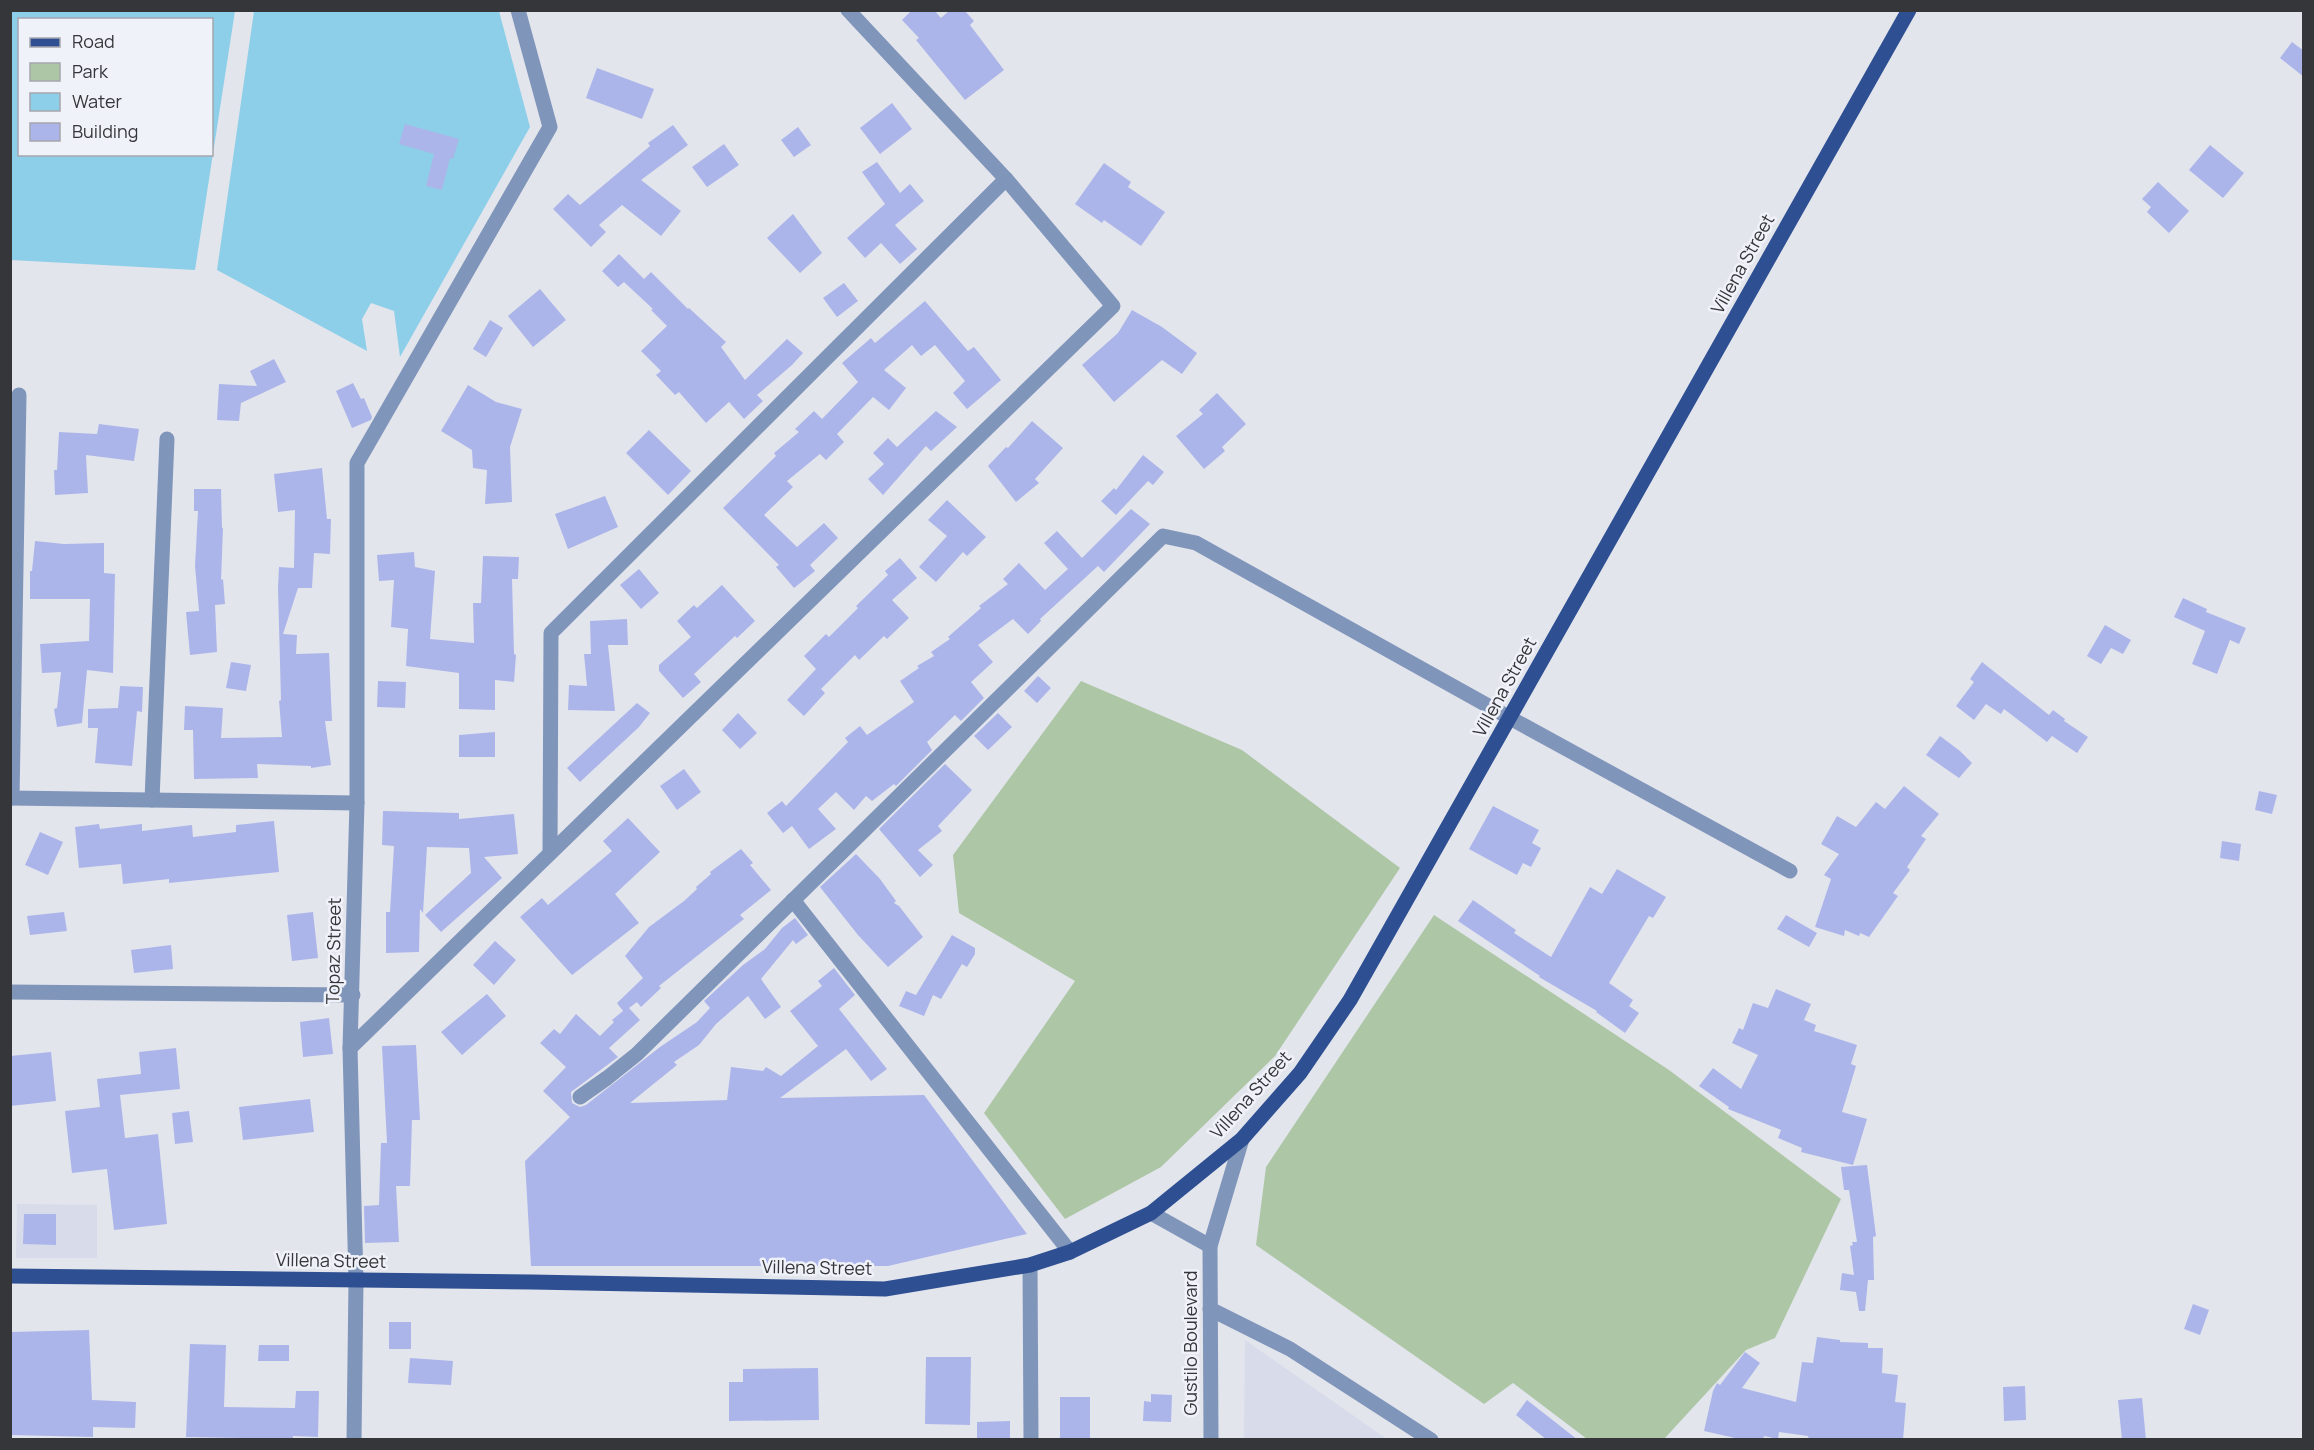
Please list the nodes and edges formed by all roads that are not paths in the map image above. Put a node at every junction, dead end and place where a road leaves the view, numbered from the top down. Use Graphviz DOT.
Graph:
graph roads {
  1 [pos="518,10"];
  2 [pos="848,10"];
  3 [pos="1909,10"];
  4 [pos="1006,179"];
  5 [pos="19,395"];
  6 [pos="167,439"];
  7 [pos="1510,718"];
  8 [pos="11,798"];
  9 [pos="152,800"];
  10 [pos="357,803"];
  11 [pos="550,853"];
  12 [pos="1790,871"];
  13 [pos="793,900"];
  14 [pos="10,992"];
  15 [pos="353,995"];
  16 [pos="350,1048"];
  17 [pos="580,1097"];
  18 [pos="1242,1139"];
  19 [pos="1151,1214"];
  20 [pos="1210,1246"];
  21 [pos="1070,1252"];
  22 [pos="1030,1266"];
  23 [pos="10,1276"];
  24 [pos="357,1281"];
  25 [pos="1210,1310"];
  26 [pos="354,1440"];
  27 [pos="1031,1440"];
  28 [pos="1211,1440"];
  29 [pos="1431,1440"];
  1 -- 10 [label="street, Topaz Street"];
  2 -- 4 [label="street"];
  3 -- 7 [label="main road, Villena Street"];
  4 -- 11 [label="street"];
  4 -- 11 [label="street"];
  5 -- 8 [label="street"];
  6 -- 9 [label="street"];
  7 -- 12 [label="street"];
  7 -- 13 [label="street"];
  7 -- 18 [label="main road, Villena Street"];
  8 -- 9 [label="street"];
  9 -- 10 [label="street"];
  10 -- 15 [label="street, Topaz Street"];
  11 -- 16 [label="street"];
  13 -- 17 [label="street"];
  13 -- 21 [label="street"];
  14 -- 15 [label="street"];
  15 -- 16 [label="street, Topaz Street"];
  16 -- 24 [label="street, Topaz Street"];
  18 -- 19 [label="main road, Villena Street"];
  18 -- 20 [label="street, Gustilo Boulevard"];
  19 -- 20 [label="street, Gustilo Boulevard"];
  19 -- 21 [label="main road, Villena Street"];
  20 -- 25 [label="street, Gustilo Boulevard"];
  21 -- 22 [label="main road, Villena Street"];
  22 -- 24 [label="main road, Villena Street"];
  22 -- 27 [label="street"];
  23 -- 24 [label="main road, Villena Street"];
  24 -- 26 [label="street, Topaz Street"];
  25 -- 28 [label="street, Gustilo Boulevard"];
  25 -- 29 [label="street"];
}
